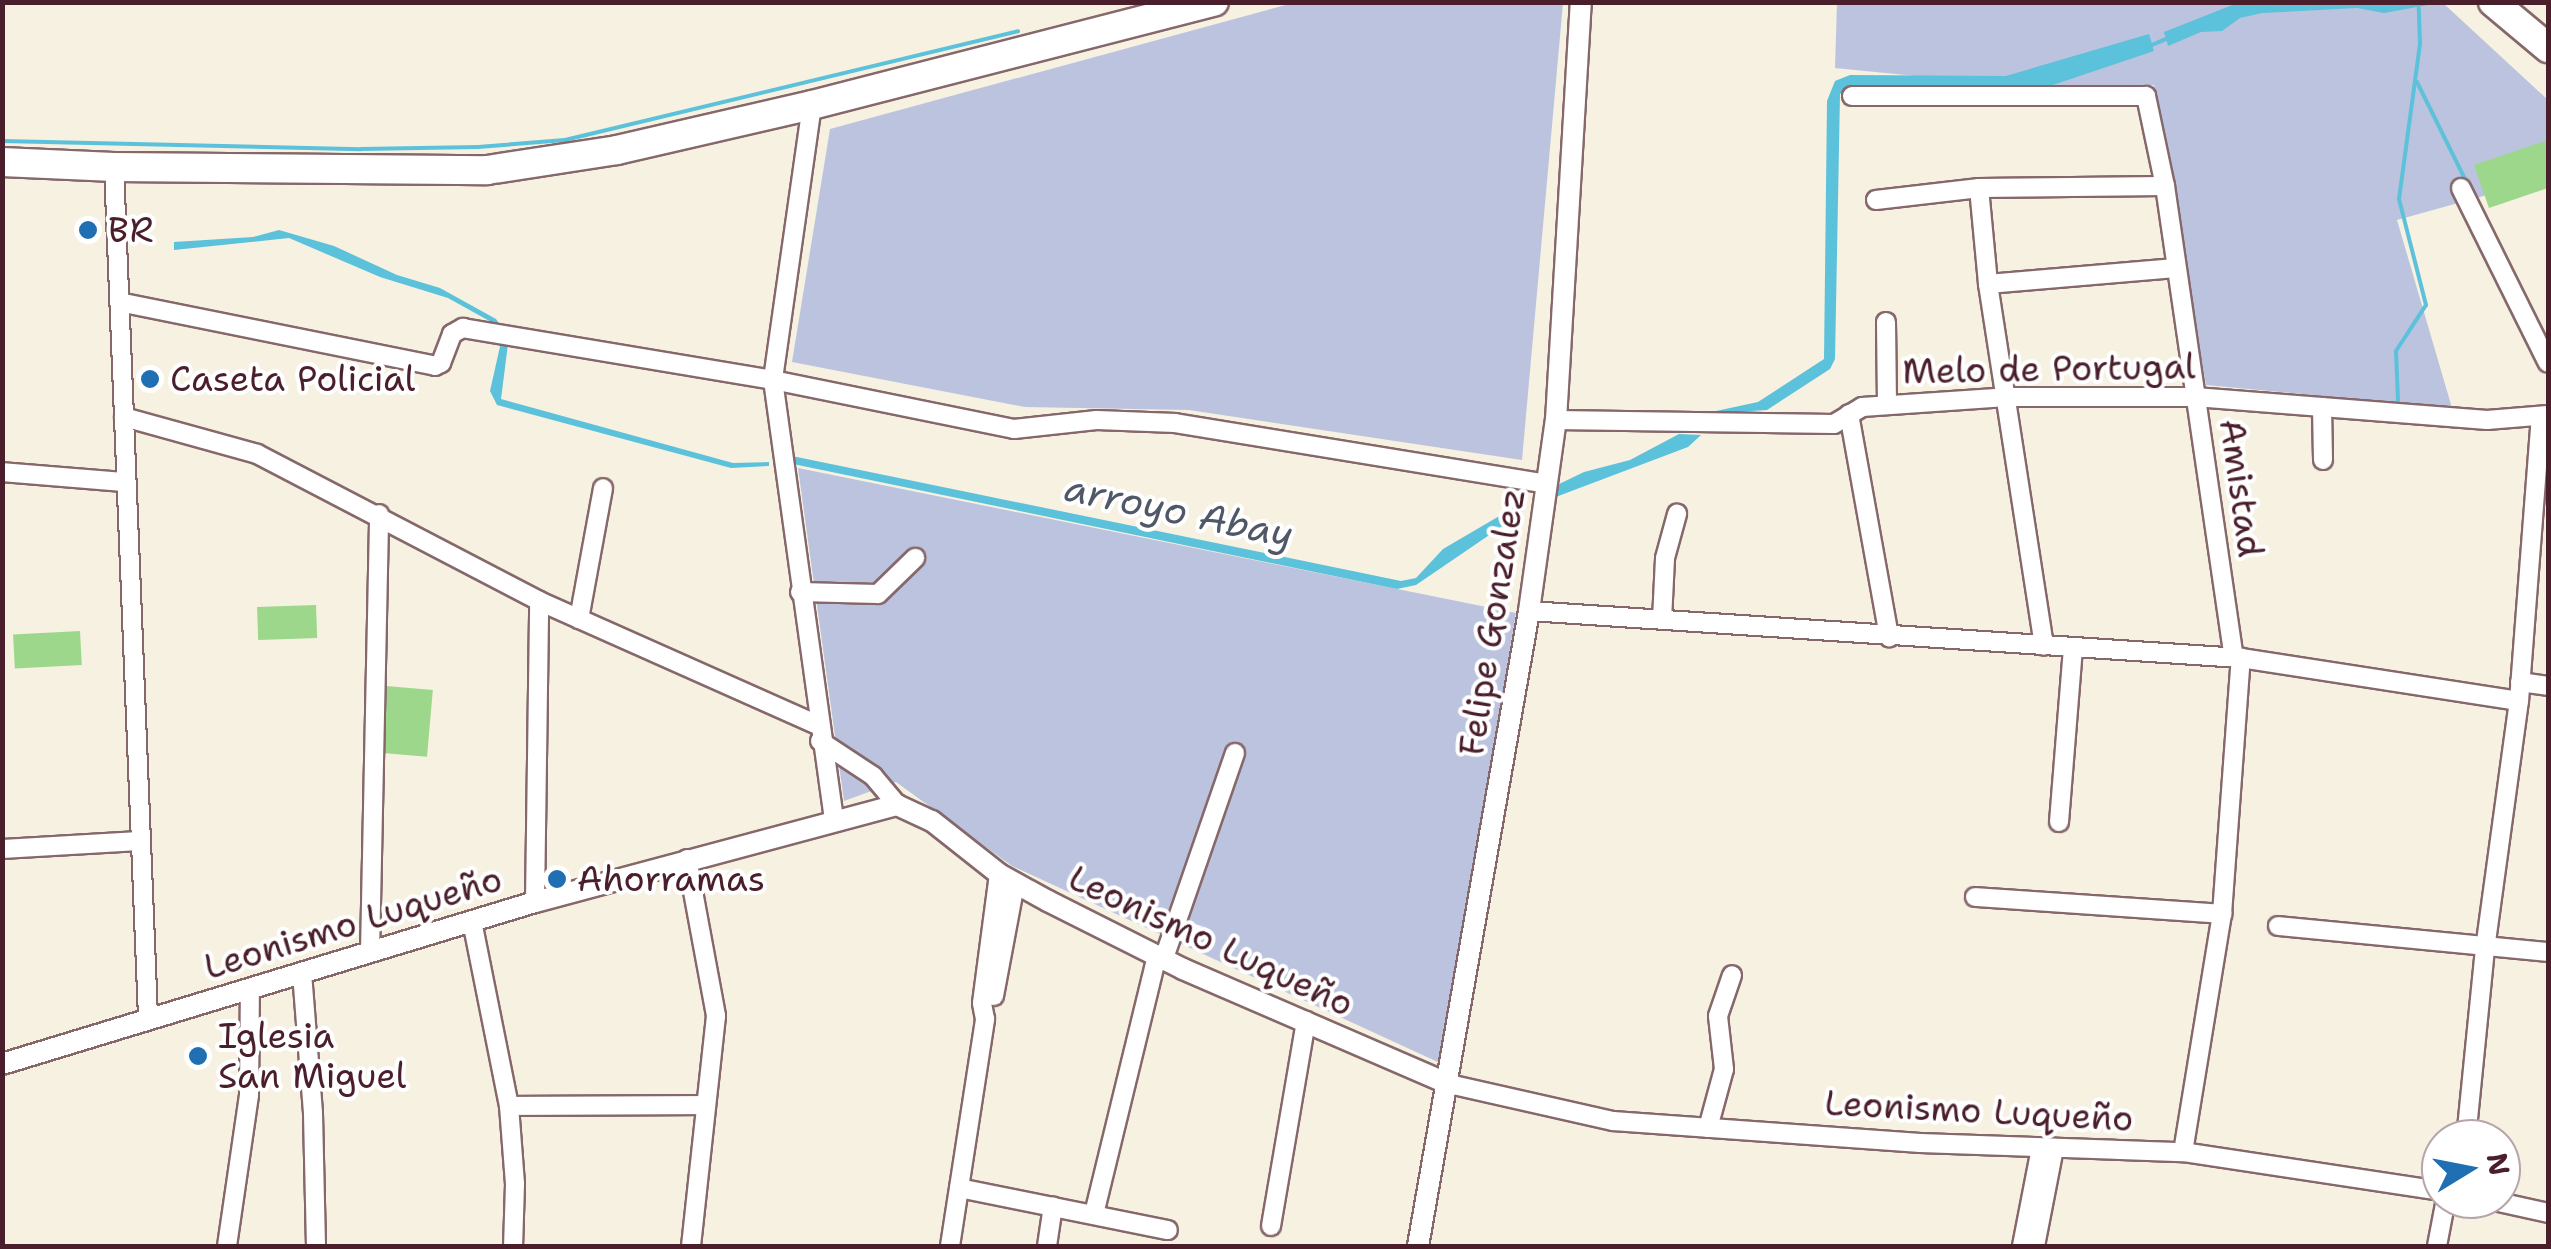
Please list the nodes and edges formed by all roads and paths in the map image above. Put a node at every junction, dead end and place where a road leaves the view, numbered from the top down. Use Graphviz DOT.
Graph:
graph roads {
  1 [pos="1214,2"];
  2 [pos="1581,2"];
  3 [pos="2493,2"];
  4 [pos="2548,48"];
  5 [pos="1852,96"];
  6 [pos="812,106"];
  7 [pos="2,162"];
  8 [pos="114,168"];
  9 [pos="2165,186"];
  10 [pos="1979,188"];
  11 [pos="2462,188"];
  12 [pos="1876,200"];
  13 [pos="2174,268"];
  14 [pos="1988,284"];
  15 [pos="119,302"];
  16 [pos="1886,322"];
  17 [pos="2548,363"];
  18 [pos="773,380"];
  19 [pos="2006,397"];
  20 [pos="2195,397"];
  21 [pos="1887,404"];
  22 [pos="2322,408"];
  23 [pos="1848,414"];
  24 [pos="124,417"];
  25 [pos="2545,417"];
  26 [pos="1556,420"];
  27 [pos="2323,460"];
  28 [pos="2,472"];
  29 [pos="124,482"];
  30 [pos="1547,484"];
  31 [pos="603,488"];
  32 [pos="379,514"];
  33 [pos="1677,514"];
  34 [pos="915,558"];
  35 [pos="800,592"];
  36 [pos="539,601"];
  37 [pos="1529,611"];
  38 [pos="579,619"];
  39 [pos="1662,620"];
  40 [pos="1889,637"];
  41 [pos="2044,646"];
  42 [pos="2073,648"];
  43 [pos="2237,657"];
  44 [pos="2548,686"];
  45 [pos="2520,692"];
  46 [pos="819,733"];
  47 [pos="1235,753"];
  48 [pos="897,805"];
  49 [pos="834,820"];
  50 [pos="2059,822"];
  51 [pos="139,840"];
  52 [pos="2,849"];
  53 [pos="687,859"];
  54 [pos="1007,879"];
  55 [pos="1975,897"];
  56 [pos="535,902"];
  57 [pos="2222,914"];
  58 [pos="472,921"];
  59 [pos="2278,926"];
  60 [pos="2485,949"];
  61 [pos="370,952"];
  62 [pos="2548,952"];
  63 [pos="1161,957"];
  64 [pos="302,973"];
  65 [pos="1732,975"];
  66 [pos="250,989"];
  67 [pos="148,1019"];
  68 [pos="1306,1021"];
  69 [pos="2,1064"];
  70 [pos="1448,1084"];
  71 [pos="706,1105"];
  72 [pos="509,1106"];
  73 [pos="2468,1119"];
  74 [pos="1708,1128"];
  75 [pos="2048,1148"];
  76 [pos="2182,1152"];
  77 [pos="960,1188"];
  78 [pos="2421,1188"];
  79 [pos="1054,1206"];
  80 [pos="2521,1207"];
  81 [pos="2548,1213"];
  82 [pos="1094,1214"];
  83 [pos="2442,1219"];
  84 [pos="1271,1226"];
  85 [pos="1168,1230"];
  86 [pos="227,1246"];
  87 [pos="316,1246"];
  88 [pos="513,1246"];
  89 [pos="691,1246"];
  90 [pos="950,1246"];
  91 [pos="1047,1246"];
  92 [pos="1418,1246"];
  93 [pos="2022,1246"];
  94 [pos="2035,1246"];
  95 [pos="2437,1246"];
  1 -- 6 [label="main road"];
  2 -- 26 [label="street, Felipe Gonzalez"];
  3 -- 4 [label="main road"];
  5 -- 9 [label="street, Amistad"];
  6 -- 8 [label="main road"];
  6 -- 18 [label="street"];
  7 -- 8 [label="main road"];
  8 -- 15 [label="street"];
  9 -- 10 [label="street"];
  9 -- 13 [label="street, Amistad"];
  10 -- 12 [label="street"];
  10 -- 14 [label="street"];
  11 -- 17 [label="street"];
  13 -- 14 [label="street"];
  13 -- 20 [label="street, Amistad"];
  14 -- 19 [label="street"];
  15 -- 18 [label="street"];
  15 -- 24 [label="street"];
  16 -- 21 [label="street"];
  18 -- 30 [label="street"];
  18 -- 35 [label="street"];
  19 -- 20 [label="street, Melo de Portugal"];
  19 -- 21 [label="street, Melo de Portugal"];
  19 -- 41 [label="street"];
  20 -- 22 [label="street, Melo de Portugal"];
  20 -- 43 [label="street, Amistad"];
  21 -- 23 [label="street, Melo de Portugal"];
  22 -- 25 [label="street, Melo de Portugal"];
  22 -- 27 [label="street"];
  23 -- 26 [label="street, Melo de Portugal"];
  23 -- 40 [label="street"];
  24 -- 29 [label="street"];
  24 -- 32 [label="street"];
  25 -- 45 [label="street"];
  26 -- 30 [label="street, Felipe Gonzalez"];
  28 -- 29 [label="street"];
  29 -- 51 [label="street"];
  30 -- 37 [label="street, Felipe Gonzalez"];
  31 -- 38 [label="street"];
  32 -- 36 [label="street"];
  32 -- 61 [label="street"];
  33 -- 39 [label="street"];
  34 -- 35 [label="street"];
  35 -- 46 [label="street"];
  36 -- 38 [label="street"];
  36 -- 56 [label="street"];
  37 -- 39 [label="street"];
  37 -- 70 [label="street, Felipe Gonzalez"];
  38 -- 46 [label="street"];
  39 -- 40 [label="street"];
  40 -- 41 [label="street"];
  41 -- 42 [label="street"];
  42 -- 43 [label="street"];
  42 -- 50 [label="street"];
  43 -- 45 [label="street"];
  43 -- 57 [label="street, Amistad"];
  44 -- 45 [label="street"];
  45 -- 60 [label="street"];
  46 -- 48 [label="street"];
  46 -- 49 [label="street"];
  47 -- 63 [label="street"];
  48 -- 49 [label="street, Leonismo Luqueño"];
  48 -- 54 [label="street, Leonismo Luqueño"];
  49 -- 53 [label="street, Leonismo Luqueño"];
  51 -- 52 [label="street"];
  51 -- 67 [label="street"];
  53 -- 56 [label="street, Leonismo Luqueño"];
  53 -- 71 [label="street"];
  54 -- 63 [label="street, Leonismo Luqueño"];
  54 -- 77 [label="street"];
  55 -- 57 [label="street"];
  56 -- 58 [label="street, Leonismo Luqueño"];
  57 -- 76 [label="street, Amistad"];
  58 -- 61 [label="street, Leonismo Luqueño"];
  58 -- 72 [label="street"];
  59 -- 60 [label="street"];
  60 -- 62 [label="street"];
  60 -- 73 [label="street"];
  61 -- 64 [label="street, Leonismo Luqueño"];
  63 -- 68 [label="street, Leonismo Luqueño"];
  63 -- 82 [label="street"];
  64 -- 66 [label="street, Leonismo Luqueño"];
  64 -- 87 [label="street"];
  65 -- 74 [label="street"];
  66 -- 67 [label="street, Leonismo Luqueño"];
  66 -- 86 [label="street"];
  67 -- 69 [label="street, Leonismo Luqueño"];
  68 -- 70 [label="street, Leonismo Luqueño"];
  68 -- 84 [label="street"];
  70 -- 74 [label="street, Leonismo Luqueño"];
  70 -- 92 [label="street, Felipe Gonzalez"];
  71 -- 72 [label="street"];
  71 -- 89 [label="street"];
  72 -- 88 [label="street"];
  74 -- 75 [label="street, Leonismo Luqueño"];
  75 -- 76 [label="street, Leonismo Luqueño"];
  75 -- 93 [label="street"];
  75 -- 94 [label="street"];
  76 -- 78 [label="street, Leonismo Luqueño"];
  77 -- 79 [label="street"];
  77 -- 90 [label="street"];
  79 -- 82 [label="street"];
  79 -- 91 [label="street"];
  80 -- 81 [label="street"];
  82 -- 85 [label="street"];
  83 -- 95 [label="street"];
}
